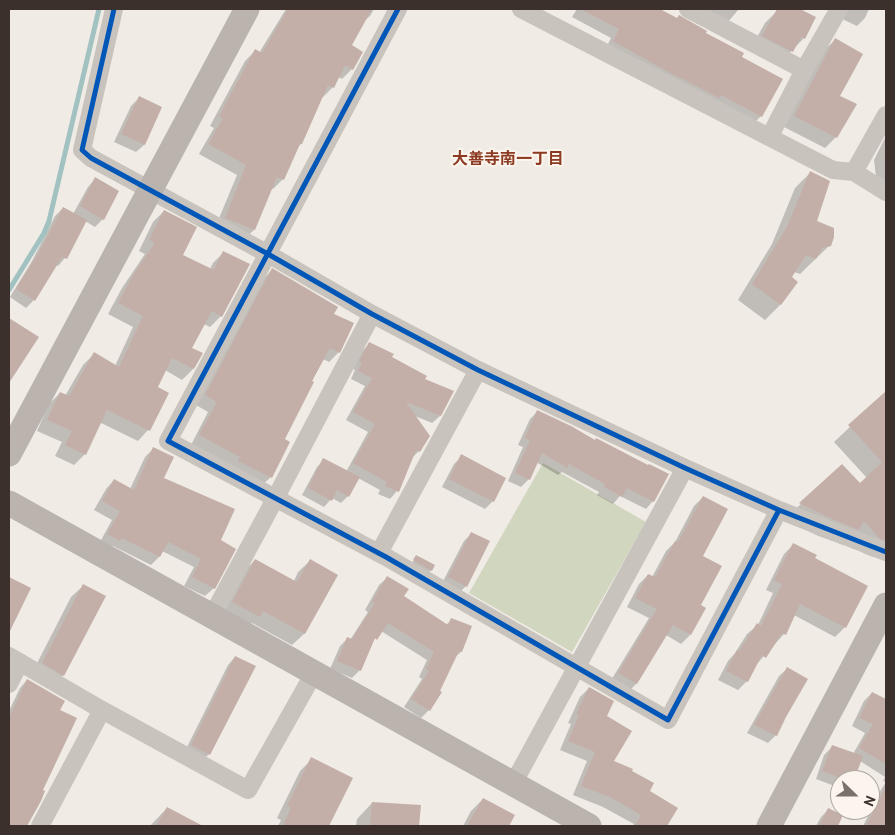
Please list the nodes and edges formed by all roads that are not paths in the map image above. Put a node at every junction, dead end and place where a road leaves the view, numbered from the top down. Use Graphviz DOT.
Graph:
graph roads {
  1 [pos="114,9"];
  2 [pos="247,9"];
  3 [pos="398,9"];
  4 [pos="521,9"];
  5 [pos="688,9"];
  6 [pos="839,9"];
  7 [pos="804,70"];
  8 [pos="886,115"];
  9 [pos="770,136"];
  10 [pos="854,172"];
  11 [pos="150,191"];
  12 [pos="886,192"];
  13 [pos="268,254"];
  14 [pos="372,314"];
  15 [pos="478,370"];
  16 [pos="9,454"];
  17 [pos="685,468"];
  18 [pos="275,499"];
  19 [pos="9,503"];
  20 [pos="779,510"];
  21 [pos="886,552"];
  22 [pos="380,554"];
  23 [pos="886,606"];
  24 [pos="212,616"];
  25 [pos="14,659"];
  26 [pos="576,667"];
  27 [pos="314,673"];
  28 [pos="9,684"];
  29 [pos="102,710"];
  30 [pos="513,784"];
  31 [pos="40,826"];
  32 [pos="589,826"];
  33 [pos="769,826"];
  1 -- 11 [label="street"];
  2 -- 11 [label="street"];
  3 -- 13 [label="street"];
  4 -- 9 [label="street"];
  5 -- 7 [label="street"];
  6 -- 7 [label="street"];
  7 -- 9 [label="street"];
  8 -- 10 [label="street"];
  9 -- 10 [label="street"];
  10 -- 12 [label="street"];
  11 -- 13 [label="street"];
  11 -- 16 [label="street"];
  13 -- 14 [label="street"];
  13 -- 18 [label="street"];
  14 -- 15 [label="street"];
  14 -- 18 [label="street"];
  15 -- 17 [label="street"];
  15 -- 22 [label="street"];
  17 -- 20 [label="street"];
  17 -- 26 [label="street"];
  18 -- 22 [label="street"];
  18 -- 24 [label="street"];
  19 -- 24 [label="street"];
  20 -- 21 [label="street"];
  20 -- 26 [label="street"];
  22 -- 26 [label="street"];
  23 -- 33 [label="street"];
  24 -- 27 [label="street"];
  25 -- 28 [label="street"];
  25 -- 29 [label="street"];
  26 -- 30 [label="street"];
  27 -- 29 [label="street"];
  27 -- 30 [label="street"];
  29 -- 31 [label="street"];
  30 -- 32 [label="street"];
}
